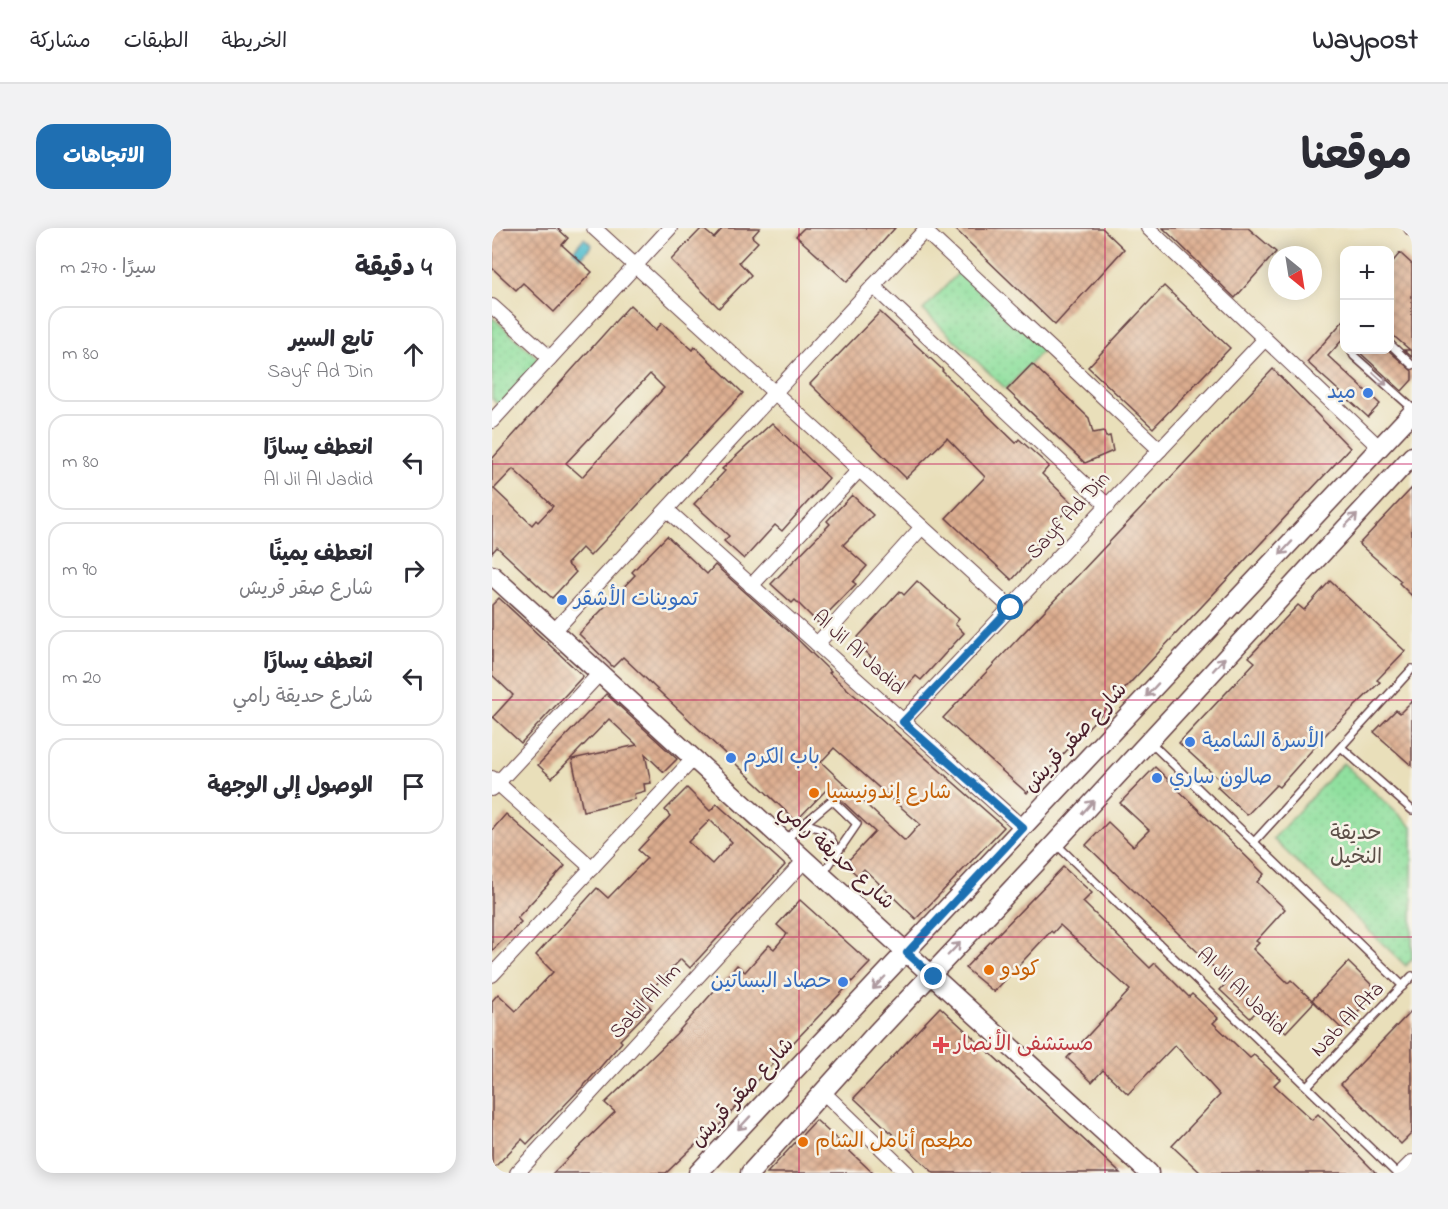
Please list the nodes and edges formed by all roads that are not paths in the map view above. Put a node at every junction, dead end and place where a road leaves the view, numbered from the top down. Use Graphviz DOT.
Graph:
graph roads {
  1 [pos="594,228"];
  2 [pos="670,228"];
  3 [pos="1148,228"];
  4 [pos="926,229"];
  5 [pos="635,266"];
  6 [pos="873,286"];
  7 [pos="492,306"];
  8 [pos="1265,339"];
  9 [pos="1394,349"];
  10 [pos="1353,354"];
  11 [pos="550,358"];
  12 [pos="1412,365"];
  13 [pos="774,393"];
  14 [pos="1412,408"];
  15 [pos="494,414"];
  16 [pos="1412,414"];
  17 [pos="1380,448"];
  18 [pos="1160,450"];
  19 [pos="1412,456"];
  20 [pos="859,470"];
  21 [pos="1108,506"];
  22 [pos="667,510"];
  23 [pos="922,527"];
  24 [pos="492,575"];
  25 [pos="751,586"];
  26 [pos="1011,608"];
  27 [pos="554,631"];
  28 [pos="817,644"];
  29 [pos="1412,669"];
  30 [pos="600,673"];
  31 [pos="903,722"];
  32 [pos="1149,741"];
  33 [pos="1342,748"];
  34 [pos="694,758"];
  35 [pos="494,784"];
  36 [pos="1412,810"];
  37 [pos="804,824"];
  38 [pos="1023,828"];
  39 [pos="784,841"];
  40 [pos="1254,842"];
  41 [pos="1055,843"];
  42 [pos="836,855"];
  43 [pos="805,860"];
  44 [pos="592,868"];
  45 [pos="822,875"];
  46 [pos="907,953"];
  47 [pos="930,974"];
  48 [pos="492,975"];
  49 [pos="1412,976"];
  50 [pos="1403,986"];
  51 [pos="1307,1086"];
  52 [pos="824,1093"];
  53 [pos="1412,1162"];
  54 [pos="517,1173"];
  55 [pos="698,1173"];
  56 [pos="750,1173"];
  57 [pos="906,1173"];
  58 [pos="1149,1173"];
  59 [pos="1396,1173"];
  60 [pos="1401,1173"];
  1 -- 5 [label="street"];
  2 -- 5 [label="street"];
  3 -- 8 [label="street"];
  4 -- 6 [label="street"];
  4 -- 18 [label="street"];
  5 -- 11 [label="street"];
  5 -- 13 [label="street"];
  6 -- 13 [label="street"];
  6 -- 21 [label="street"];
  7 -- 11 [label="street"];
  8 -- 17 [label="street"];
  8 -- 18 [label="street, Sayf Ad Din"];
  9 -- 12 [label="lane"];
  10 -- 14 [label="lane, one-way"];
  11 -- 15 [label="street"];
  13 -- 20 [label="street"];
  13 -- 22 [label="street"];
  16 -- 17 [label="street, شارع صقر قريش"];
  17 -- 38 [label="street, شارع صقر قريش, one-way"];
  18 -- 21 [label="street, Sayf Ad Din"];
  32 -- 19 [label="street, one-way"];
  20 -- 23 [label="street"];
  20 -- 25 [label="street"];
  21 -- 26 [label="street, Sayf Ad Din"];
  22 -- 25 [label="street, Al Jil Al Jadid"];
  22 -- 27 [label="street"];
  23 -- 26 [label="street"];
  23 -- 28 [label="street"];
  24 -- 27 [label="street, شارع حديقة رامي"];
  25 -- 28 [label="street, Al Jil Al Jadid"];
  26 -- 31 [label="street, Sayf Ad Din"];
  27 -- 30 [label="street, شارع حديقة رامي"];
  28 -- 31 [label="street, Al Jil Al Jadid"];
  29 -- 33 [label="lane"];
  30 -- 34 [label="street, شارع حديقة رامي"];
  30 -- 35 [label="street"];
  31 -- 38 [label="street, Al Jil Al Jadid"];
  32 -- 40 [label="lane"];
  41 -- 32 [label="street, one-way"];
  33 -- 36 [label="lane"];
  33 -- 40 [label="lane"];
  34 -- 39 [label="street, شارع حديقة رامي"];
  34 -- 44 [label="street"];
  35 -- 44 [label="street"];
  37 -- 39 [label="lane"];
  37 -- 42 [label="lane"];
  37 -- 42 [label="lane"];
  38 -- 46 [label="street, شارع صقر قريش"];
  39 -- 43 [label="street, شارع حديقة رامي"];
  40 -- 50 [label="lane"];
  47 -- 41 [label="street, one-way"];
  41 -- 51 [label="lane, Al Jil Al Jadid"];
  42 -- 45 [label="lane"];
  43 -- 45 [label="street, شارع حديقة رامي"];
  43 -- 54 [label="street, Sabil Al llm"];
  44 -- 48 [label="street"];
  45 -- 46 [label="street, شارع حديقة رامي"];
  46 -- 47 [label="street, شارع حديقة رامي"];
  46 -- 55 [label="street, شارع صقر قريش, one-way"];
  47 -- 52 [label="street"];
  47 -- 58 [label="street, شارع حديقة رامي"];
  49 -- 50 [label="lane, Nab Al Ata"];
  50 -- 51 [label="lane, Nab Al Ata"];
  51 -- 59 [label="lane, Al Jil Al Jadid"];
  52 -- 56 [label="street"];
  52 -- 57 [label="street"];
  53 -- 60 [label="street"];
}
